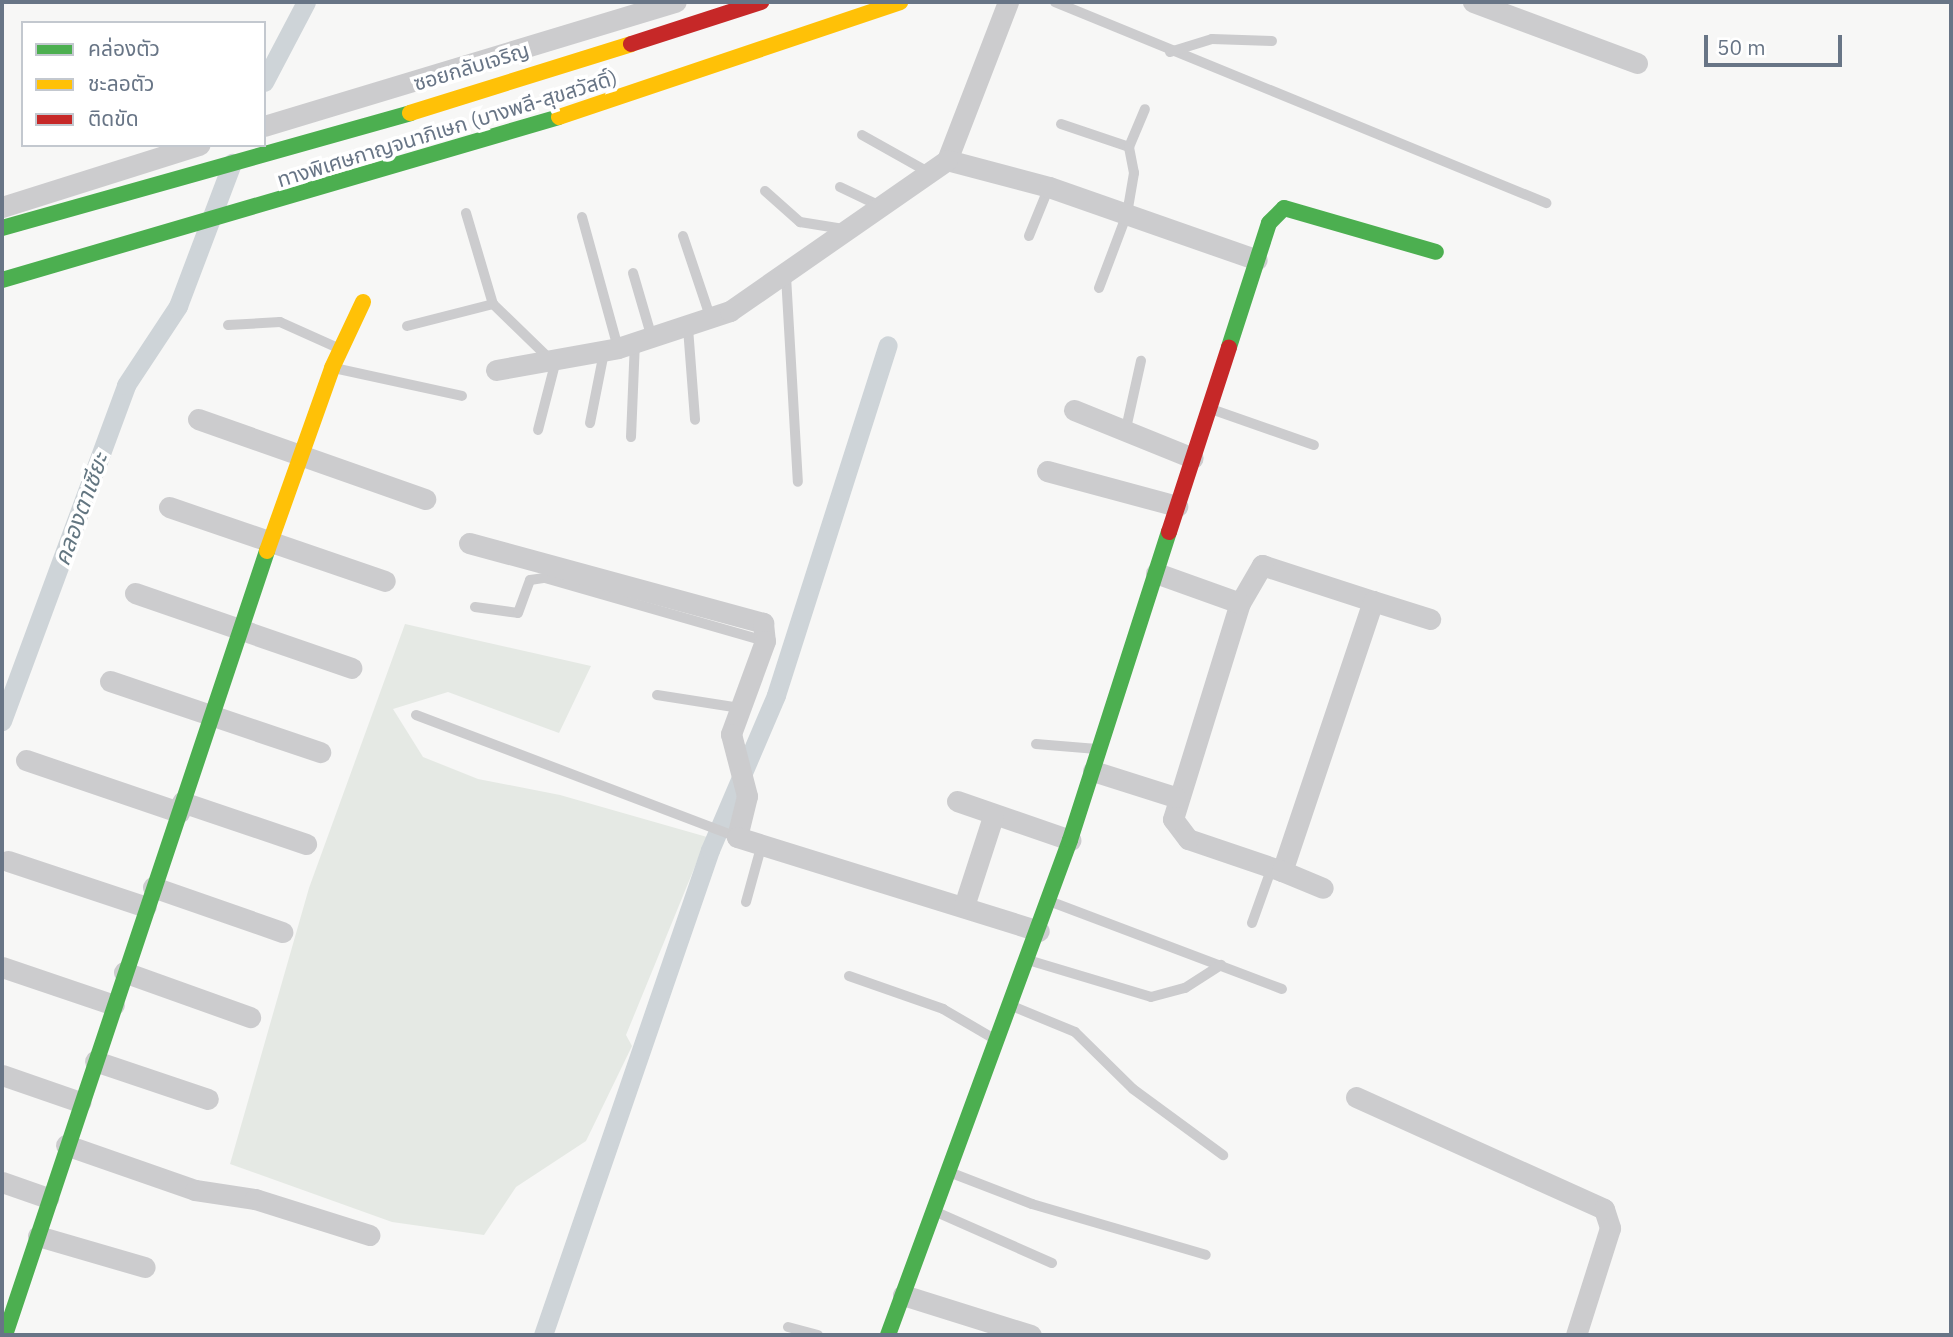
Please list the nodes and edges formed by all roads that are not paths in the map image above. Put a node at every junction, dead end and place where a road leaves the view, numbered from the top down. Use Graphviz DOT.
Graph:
graph roads {
  1 [pos="676,2"];
  2 [pos="761,2"];
  3 [pos="900,2"];
  4 [pos="1008,2"];
  5 [pos="1055,2"];
  6 [pos="1473,2"];
  7 [pos="1272,41"];
  8 [pos="1170,52"];
  9 [pos="1637,63"];
  10 [pos="1145,109"];
  11 [pos="1061,124"];
  12 [pos="266,125"];
  13 [pos="862,135"];
  14 [pos="192,147"];
  15 [pos="1129,147"];
  16 [pos="939,167"];
  17 [pos="840,187"];
  18 [pos="1049,187"];
  19 [pos="765,191"];
  20 [pos="1546,203"];
  21 [pos="2,207"];
  22 [pos="883,207"];
  23 [pos="466,213"];
  24 [pos="1127,214"];
  25 [pos="582,217"];
  26 [pos="2,228"];
  27 [pos="849,230"];
  28 [pos="683,236"];
  29 [pos="1029,236"];
  30 [pos="1436,252"];
  31 [pos="1257,260"];
  32 [pos="633,273"];
  33 [pos="786,276"];
  34 [pos="2,280"];
  35 [pos="1099,288"];
  36 [pos="363,302"];
  37 [pos="493,304"];
  38 [pos="711,319"];
  39 [pos="228,325"];
  40 [pos="407,326"];
  41 [pos="688,328"];
  42 [pos="627,346"];
  43 [pos="340,349"];
  44 [pos="1141,361"];
  45 [pos="555,364"];
  46 [pos="332,368"];
  47 [pos="496,370"];
  48 [pos="461,396"];
  49 [pos="1209,409"];
  50 [pos="1074,410"];
  51 [pos="198,419"];
  52 [pos="695,421"];
  53 [pos="590,423"];
  54 [pos="538,430"];
  55 [pos="1125,435"];
  56 [pos="631,437"];
  57 [pos="1314,445"];
  58 [pos="301,455"];
  59 [pos="1193,458"];
  60 [pos="1046,471"];
  61 [pos="797,482"];
  62 [pos="425,499"];
  63 [pos="1177,506"];
  64 [pos="169,507"];
  65 [pos="270,542"];
  66 [pos="469,543"];
  67 [pos="1156,573"];
  68 [pos="384,581"];
  69 [pos="597,584"];
  70 [pos="135,593"];
  71 [pos="1373,601"];
  72 [pos="1240,603"];
  73 [pos="475,607"];
  74 [pos="1430,619"];
  75 [pos="241,629"];
  76 [pos="351,668"];
  77 [pos="110,681"];
  78 [pos="657,695"];
  79 [pos="740,708"];
  80 [pos="213,715"];
  81 [pos="416,715"];
  82 [pos="1035,744"];
  83 [pos="1100,749"];
  84 [pos="320,752"];
  85 [pos="26,760"];
  86 [pos="1093,771"];
  87 [pos="1175,797"];
  88 [pos="957,801"];
  89 [pos="181,807"];
  90 [pos="993,817"];
  91 [pos="737,836"];
  92 [pos="1070,840"];
  93 [pos="306,844"];
  94 [pos="762,844"];
  95 [pos="8,861"];
  96 [pos="1277,869"];
  97 [pos="1323,888"];
  98 [pos="149,897"];
  99 [pos="1049,901"];
  100 [pos="746,902"];
  101 [pos="964,906"];
  102 [pos="1252,923"];
  103 [pos="1039,931"];
  104 [pos="282,932"];
  105 [pos="1028,960"];
  106 [pos="1222,965"];
  107 [pos="2,967"];
  108 [pos="124,972"];
  109 [pos="849,976"];
  110 [pos="1282,989"];
  111 [pos="114,1004"];
  112 [pos="1012,1006"];
  113 [pos="250,1017"];
  114 [pos="999,1042"];
  115 [pos="95,1061"];
  116 [pos="2,1074"];
  117 [pos="1356,1097"];
  118 [pos="208,1099"];
  119 [pos="80,1102"];
  120 [pos="65,1146"];
  121 [pos="1223,1155"];
  122 [pos="949,1172"];
  123 [pos="2,1182"];
  124 [pos="48,1198"];
  125 [pos="933,1211"];
  126 [pos="369,1235"];
  127 [pos="38,1236"];
  128 [pos="1206,1255"];
  129 [pos="1052,1263"];
  130 [pos="145,1267"];
  131 [pos="10,1294"];
  132 [pos="903,1295"];
  133 [pos="788,1327"];
  134 [pos="5,1335"];
  135 [pos="818,1335"];
  136 [pos="888,1335"];
  137 [pos="1031,1335"];
  138 [pos="1576,1335"];
  1 -- 12 [label="street, ซอยกลับเจริญ"];
  2 -- 26 [label="main road, ทางพิเศษกาญจนาภิเษก (บางพลี-สุขสวัสดิ์)"];
  3 -- 34 [label="main road, ทางพิเศษกาญจนาภิเษก (บางพลี-สุขสวัสดิ์)"];
  4 -- 16 [label="street"];
  5 -- 8 [label="lane"];
  6 -- 9 [label="street"];
  7 -- 8 [label="lane"];
  8 -- 20 [label="lane"];
  10 -- 15 [label="lane"];
  11 -- 15 [label="lane"];
  13 -- 16 [label="lane"];
  14 -- 21 [label="street"];
  15 -- 24 [label="lane"];
  16 -- 18 [label="street"];
  16 -- 22 [label="street"];
  17 -- 22 [label="lane"];
  18 -- 24 [label="street"];
  18 -- 29 [label="lane"];
  19 -- 27 [label="lane"];
  22 -- 27 [label="street"];
  23 -- 37 [label="lane"];
  24 -- 31 [label="street"];
  24 -- 35 [label="lane"];
  25 -- 42 [label="lane"];
  27 -- 33 [label="street"];
  28 -- 38 [label="lane"];
  30 -- 31 [label="main road"];
  31 -- 49 [label="main road"];
  32 -- 42 [label="lane"];
  33 -- 38 [label="street"];
  33 -- 61 [label="lane"];
  36 -- 43 [label="main road"];
  37 -- 40 [label="lane"];
  37 -- 45 [label="lane"];
  38 -- 41 [label="street"];
  39 -- 43 [label="lane"];
  41 -- 42 [label="street"];
  41 -- 52 [label="lane"];
  42 -- 45 [label="street"];
  42 -- 53 [label="lane"];
  42 -- 56 [label="lane"];
  43 -- 46 [label="main road"];
  44 -- 55 [label="lane"];
  45 -- 47 [label="street"];
  45 -- 54 [label="lane"];
  46 -- 48 [label="lane"];
  46 -- 58 [label="main road"];
  49 -- 57 [label="lane"];
  49 -- 59 [label="main road"];
  50 -- 55 [label="street"];
  51 -- 58 [label="street"];
  55 -- 59 [label="street"];
  58 -- 62 [label="street"];
  58 -- 65 [label="main road"];
  59 -- 63 [label="main road"];
  60 -- 63 [label="street"];
  63 -- 67 [label="main road"];
  64 -- 65 [label="street"];
  65 -- 68 [label="street"];
  65 -- 75 [label="main road"];
  66 -- 69 [label="street"];
  67 -- 72 [label="street"];
  67 -- 83 [label="main road"];
  69 -- 73 [label="lane"];
  69 -- 79 [label="street"];
  70 -- 75 [label="street"];
  71 -- 72 [label="street"];
  71 -- 74 [label="street"];
  71 -- 96 [label="street"];
  72 -- 87 [label="street"];
  75 -- 76 [label="street"];
  75 -- 80 [label="main road"];
  77 -- 80 [label="street"];
  78 -- 79 [label="lane"];
  79 -- 91 [label="street"];
  80 -- 84 [label="street"];
  80 -- 89 [label="main road"];
  81 -- 91 [label="lane"];
  82 -- 83 [label="lane"];
  83 -- 86 [label="main road"];
  85 -- 89 [label="street"];
  86 -- 87 [label="street"];
  86 -- 92 [label="main road"];
  87 -- 96 [label="street"];
  88 -- 90 [label="street"];
  89 -- 93 [label="street"];
  89 -- 98 [label="main road"];
  90 -- 92 [label="street"];
  90 -- 101 [label="street"];
  91 -- 94 [label="street"];
  92 -- 99 [label="main road"];
  94 -- 100 [label="lane"];
  94 -- 101 [label="street"];
  95 -- 98 [label="street"];
  96 -- 97 [label="street"];
  96 -- 102 [label="lane"];
  98 -- 104 [label="street"];
  98 -- 108 [label="main road"];
  99 -- 103 [label="main road"];
  99 -- 106 [label="lane"];
  101 -- 103 [label="street"];
  103 -- 105 [label="main road"];
  105 -- 106 [label="lane"];
  105 -- 112 [label="main road"];
  106 -- 110 [label="lane"];
  107 -- 111 [label="street"];
  108 -- 111 [label="main road"];
  108 -- 113 [label="street"];
  109 -- 114 [label="lane"];
  111 -- 115 [label="main road"];
  112 -- 114 [label="main road"];
  112 -- 121 [label="lane"];
  114 -- 122 [label="main road"];
  115 -- 118 [label="street"];
  115 -- 119 [label="main road"];
  116 -- 119 [label="street"];
  117 -- 138 [label="street"];
  119 -- 120 [label="main road"];
  120 -- 124 [label="main road"];
  120 -- 126 [label="street"];
  122 -- 125 [label="main road"];
  122 -- 128 [label="lane"];
  123 -- 124 [label="street"];
  124 -- 127 [label="main road"];
  125 -- 129 [label="lane"];
  125 -- 132 [label="main road"];
  127 -- 130 [label="street"];
  127 -- 131 [label="main road"];
  131 -- 134 [label="main road"];
  132 -- 136 [label="main road"];
  132 -- 137 [label="street"];
  133 -- 135 [label="lane"];
}
